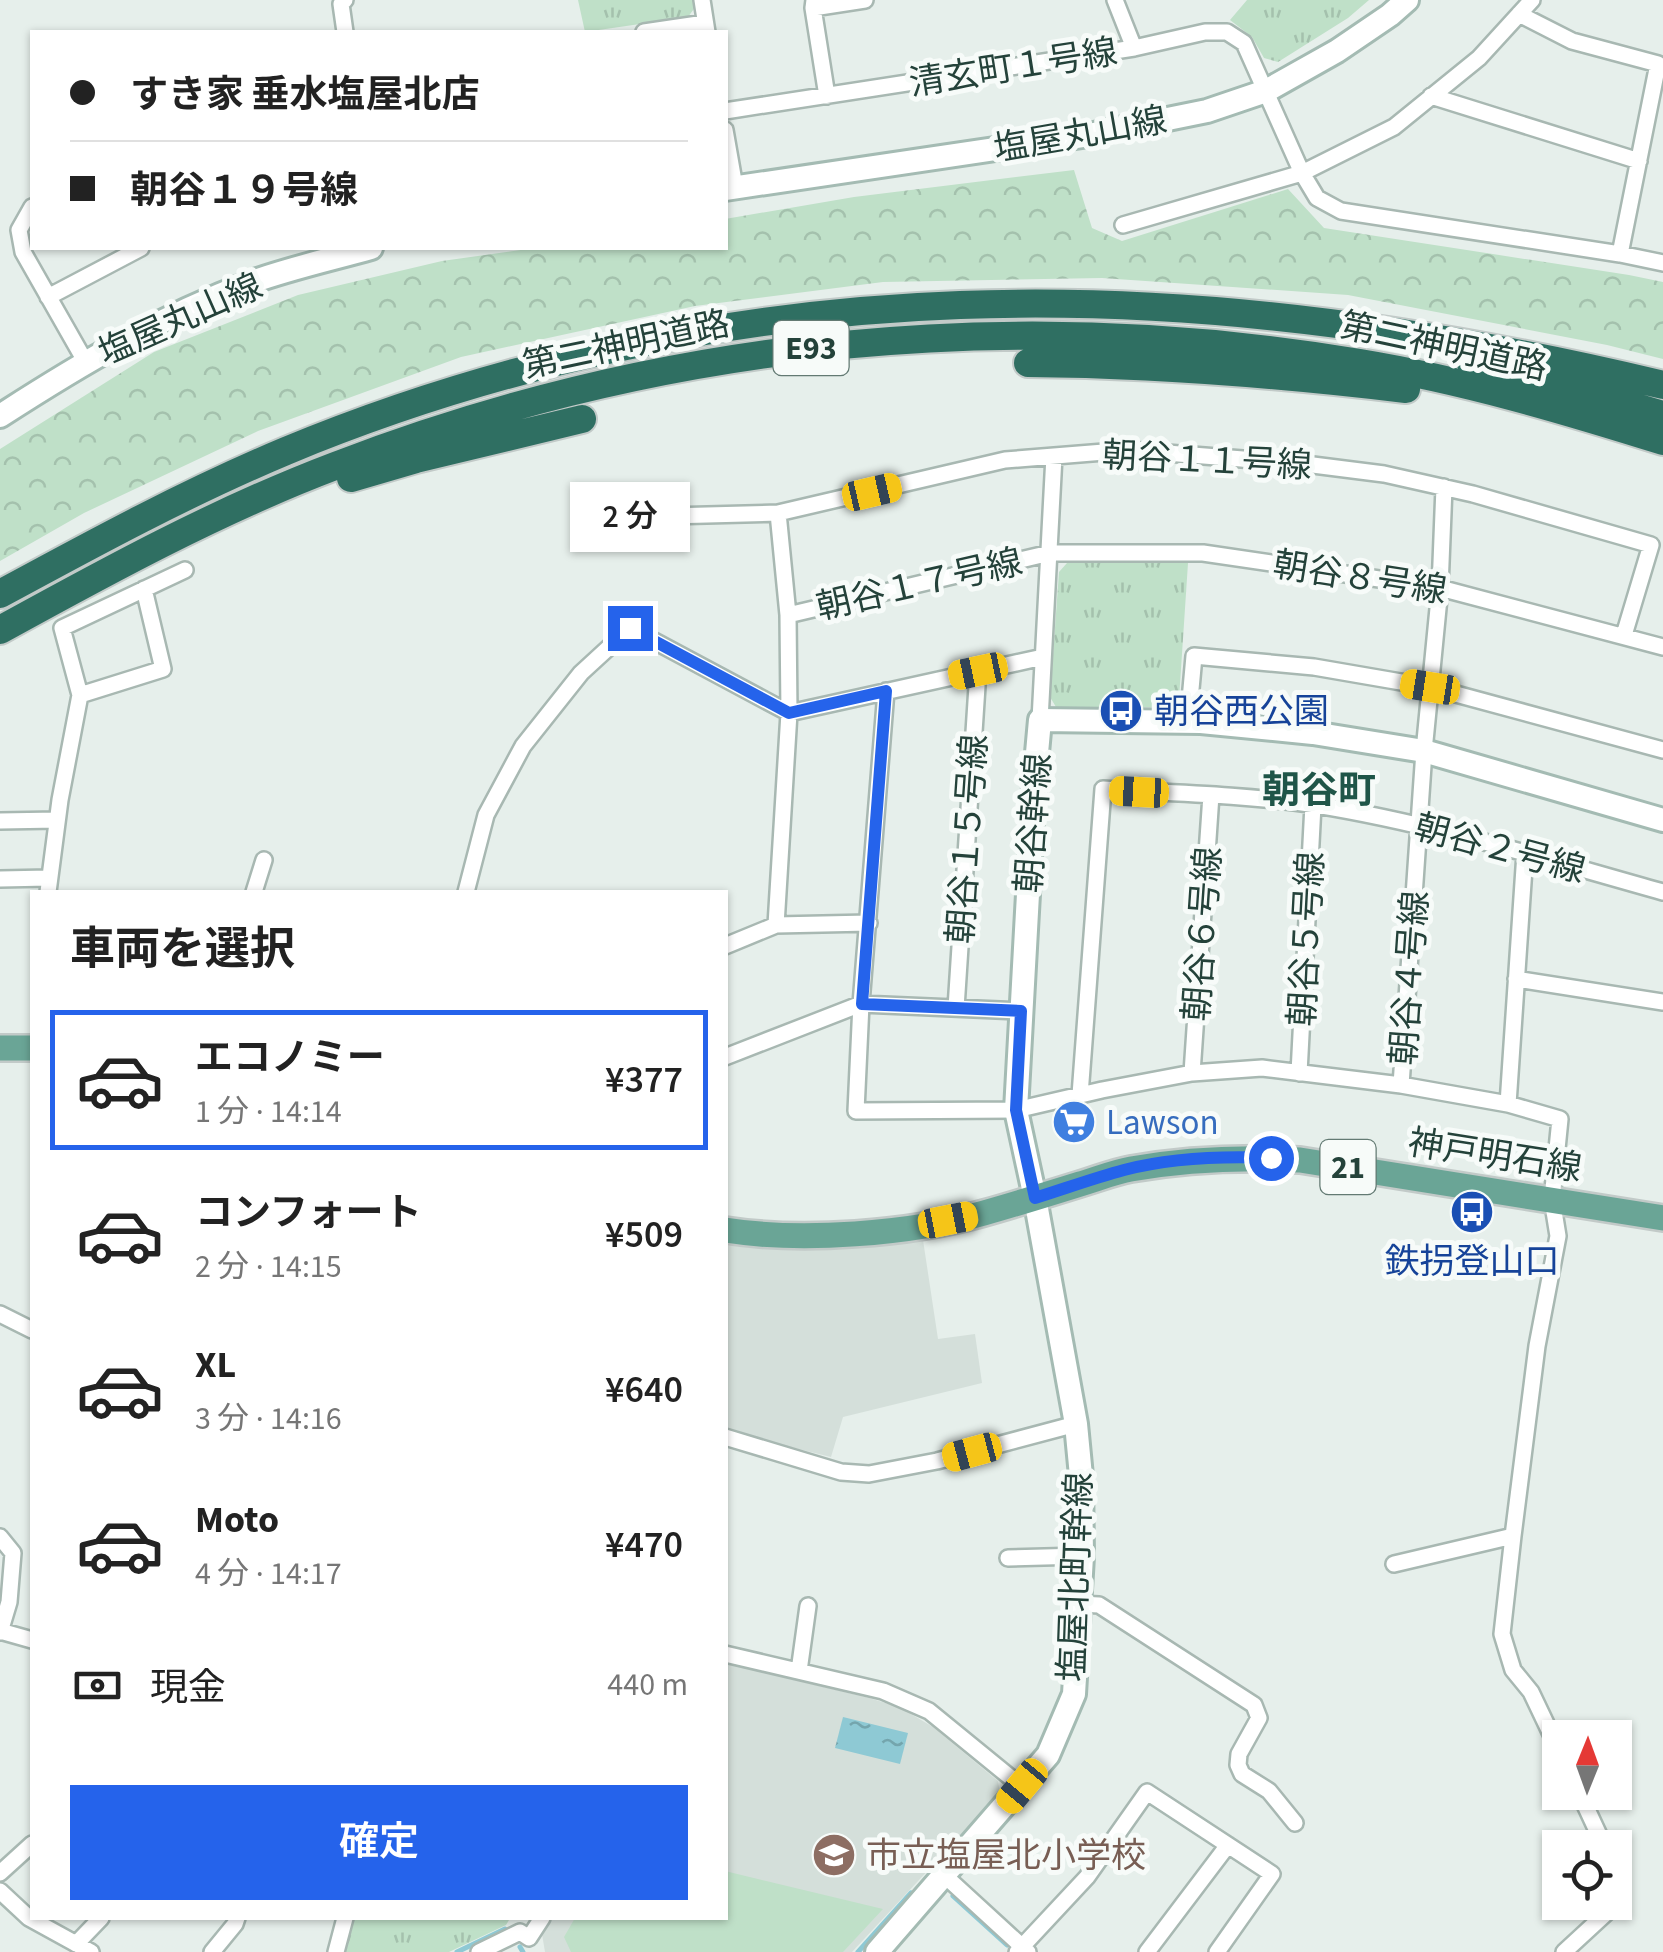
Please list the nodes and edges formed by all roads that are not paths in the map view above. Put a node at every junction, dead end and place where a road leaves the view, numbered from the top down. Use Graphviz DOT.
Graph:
graph roads {
  1 [pos="345,0"];
  2 [pos="702,0"];
  3 [pos="865,0"];
  4 [pos="1115,0"];
  5 [pos="1407,0"];
  6 [pos="1532,0"];
  7 [pos="814,4"];
  8 [pos="1520,14"];
  9 [pos="706,28"];
  10 [pos="344,30"];
  11 [pos="675,30"];
  12 [pos="1134,48"];
  13 [pos="1266,91"];
  14 [pos="827,96"];
  15 [pos="1432,96"];
  16 [pos="728,110"];
  17 [pos="1639,162"];
  18 [pos="1302,173"];
  19 [pos="730,188"];
  20 [pos="30,211"];
  21 [pos="1123,225"];
  22 [pos="137,250"];
  23 [pos="364,250"];
  24 [pos="1620,254"];
  25 [pos="1663,263"];
  26 [pos="48,297"];
  27 [pos="1193,310"];
  28 [pos="85,361"];
  29 [pos="1028,363"];
  30 [pos="1663,385"];
  31 [pos="1663,415"];
  32 [pos="0,416"];
  33 [pos="582,419"];
  34 [pos="1609,424"];
  35 [pos="1663,441"];
  36 [pos="1054,456"];
  37 [pos="1444,487"];
  38 [pos="614,502"];
  39 [pos="778,513"];
  40 [pos="1050,553"];
  41 [pos="185,570"];
  42 [pos="106,572"];
  43 [pos="1440,588"];
  44 [pos="144,590"];
  45 [pos="0,594"];
  46 [pos="788,615"];
  47 [pos="0,630"];
  48 [pos="1624,635"];
  49 [pos="1663,646"];
  50 [pos="1043,656"];
  51 [pos="978,671"];
  52 [pos="1430,687"];
  53 [pos="886,691"];
  54 [pos="80,696"];
  55 [pos="789,713"];
  56 [pos="1040,720"];
  57 [pos="1188,722"];
  58 [pos="1663,750"];
  59 [pos="1424,751"];
  60 [pos="1211,795"];
  61 [pos="1313,805"];
  62 [pos="57,820"];
  63 [pos="1663,820"];
  64 [pos="0,821"];
  65 [pos="1420,825"];
  66 [pos="1525,853"];
  67 [pos="264,860"];
  68 [pos="0,879"];
  69 [pos="49,885"];
  70 [pos="255,890"];
  71 [pos="467,890"];
  72 [pos="1663,892"];
  73 [pos="870,923"];
  74 [pos="776,925"];
  75 [pos="728,945"];
  76 [pos="1516,979"];
  77 [pos="1663,1002"];
  78 [pos="862,1004"];
  79 [pos="956,1008"];
  80 [pos="1021,1011"];
  81 [pos="0,1048"];
  82 [pos="30,1048"];
  83 [pos="728,1056"];
  84 [pos="1192,1073"];
  85 [pos="1299,1073"];
  86 [pos="1401,1085"];
  87 [pos="1080,1095"];
  88 [pos="1508,1104"];
  89 [pos="1016,1110"];
  90 [pos="1035,1198"];
  91 [pos="1552,1199"];
  92 [pos="1663,1218"];
  93 [pos="728,1230"];
  94 [pos="0,1314"];
  95 [pos="30,1329"];
  96 [pos="1076,1424"];
  97 [pos="728,1437"];
  98 [pos="1513,1536"];
  99 [pos="0,1537"];
  100 [pos="13,1553"];
  101 [pos="1082,1556"];
  102 [pos="30,1557"];
  103 [pos="1008,1558"];
  104 [pos="1394,1564"];
  105 [pos="1079,1604"];
  106 [pos="808,1606"];
  107 [pos="0,1631"];
  108 [pos="30,1639"];
  109 [pos="728,1655"];
  110 [pos="799,1672"];
  111 [pos="1544,1720"];
  112 [pos="1022,1786"];
  113 [pos="1294,1823"];
  114 [pos="1228,1845"];
  115 [pos="30,1846"];
  116 [pos="0,1873"];
  117 [pos="944,1875"];
  118 [pos="0,1891"];
  119 [pos="30,1918"];
  120 [pos="34,1920"];
  121 [pos="101,1920"];
  122 [pos="236,1920"];
  123 [pos="345,1920"];
  124 [pos="1599,1920"];
  125 [pos="524,1935"];
  126 [pos="84,1948"];
  127 [pos="1022,1950"];
  128 [pos="212,1952"];
  129 [pos="336,1952"];
  130 [pos="479,1952"];
  131 [pos="876,1952"];
  132 [pos="1147,1952"];
  133 [pos="1217,1952"];
  134 [pos="1564,1952"];
  1 -- 10 [label="street"];
  2 -- 9 [label="street"];
  3 -- 7 [label="street"];
  4 -- 12 [label="street"];
  5 -- 13 [label="street, 塩屋丸山線"];
  6 -- 8 [label="street"];
  7 -- 14 [label="street"];
  8 -- 15 [label="street"];
  8 -- 17 [label="street"];
  9 -- 11 [label="street"];
  12 -- 13 [label="street, 清玄町１号線"];
  12 -- 14 [label="street, 清玄町１号線"];
  13 -- 18 [label="street, 清玄町１号線"];
  13 -- 19 [label="street, 塩屋丸山線"];
  14 -- 16 [label="street, 清玄町１号線"];
  15 -- 17 [label="street"];
  15 -- 18 [label="street"];
  17 -- 24 [label="street"];
  18 -- 21 [label="street"];
  18 -- 24 [label="street, 清玄町１号線"];
  20 -- 26 [label="street"];
  22 -- 26 [label="street"];
  23 -- 28 [label="street, 塩屋丸山線"];
  24 -- 25 [label="street, 清玄町１号線"];
  26 -- 28 [label="street"];
  27 -- 30 [label="highway, 第二神明道路 / E93"];
  27 -- 31 [label="highway, 第二神明道路 / E93"];
  27 -- 45 [label="highway, 第二神明道路 / E93"];
  28 -- 32 [label="street, 塩屋丸山線"];
  29 -- 34 [label="highway"];
  33 -- 42 [label="highway"];
  34 -- 35 [label="highway, 第二神明道路 / E93"];
  34 -- 42 [label="highway, 第二神明道路 / E93"];
  36 -- 37 [label="street, 朝谷１１号線"];
  36 -- 39 [label="street, 朝谷１１号線"];
  36 -- 40 [label="street"];
  37 -- 43 [label="street, 朝谷４号線"];
  37 -- 48 [label="street, 朝谷１１号線"];
  38 -- 39 [label="street, 朝谷１１号線"];
  39 -- 46 [label="street"];
  40 -- 43 [label="street, 朝谷８号線"];
  40 -- 46 [label="street, 朝谷１７号線"];
  40 -- 50 [label="street"];
  41 -- 44 [label="street"];
  42 -- 47 [label="highway, 第二神明道路 / E93"];
  43 -- 48 [label="street, 朝谷８号線"];
  43 -- 52 [label="street, 朝谷４号線"];
  44 -- 54 [label="street"];
  44 -- 54 [label="street"];
  46 -- 55 [label="street"];
  48 -- 49 [label="street, 朝谷８号線"];
  50 -- 51 [label="street"];
  50 -- 56 [label="street"];
  51 -- 53 [label="street"];
  51 -- 79 [label="street, 朝谷１５号線"];
  52 -- 57 [label="street"];
  52 -- 58 [label="street"];
  52 -- 59 [label="street, 朝谷４号線"];
  53 -- 55 [label="street"];
  53 -- 73 [label="street"];
  54 -- 62 [label="street"];
  55 -- 71 [label="street"];
  55 -- 74 [label="street"];
  56 -- 57 [label="street, 朝谷幹線"];
  56 -- 80 [label="street, 朝谷幹線"];
  57 -- 59 [label="street, 朝谷幹線"];
  59 -- 63 [label="street, 朝谷幹線"];
  59 -- 65 [label="street, 朝谷４号線"];
  60 -- 61 [label="street, 朝谷２号線"];
  60 -- 84 [label="street, 朝谷６号線"];
  60 -- 87 [label="street, 朝谷２号線"];
  61 -- 65 [label="street, 朝谷２号線"];
  61 -- 85 [label="street, 朝谷５号線"];
  62 -- 64 [label="street"];
  62 -- 69 [label="street"];
  65 -- 66 [label="street, 朝谷２号線"];
  65 -- 86 [label="street, 朝谷４号線"];
  66 -- 72 [label="street, 朝谷２号線"];
  66 -- 76 [label="street"];
  67 -- 70 [label="street"];
  68 -- 69 [label="street"];
  73 -- 74 [label="street"];
  73 -- 78 [label="street"];
  74 -- 75 [label="street"];
  76 -- 77 [label="street"];
  76 -- 88 [label="street"];
  78 -- 79 [label="street"];
  78 -- 83 [label="street"];
  78 -- 89 [label="street"];
  79 -- 80 [label="street"];
  80 -- 89 [label="street, 朝谷幹線"];
  81 -- 82 [label="main road"];
  84 -- 85 [label="street"];
  84 -- 87 [label="street"];
  85 -- 86 [label="street"];
  86 -- 88 [label="street"];
  87 -- 89 [label="street"];
  88 -- 91 [label="street"];
  89 -- 90 [label="street, 朝谷幹線"];
  90 -- 91 [label="main road, 神戸明石線 / 21"];
  90 -- 93 [label="main road, 神戸明石線 / 21"];
  90 -- 96 [label="street, 塩屋北町幹線"];
  91 -- 92 [label="main road, 神戸明石線 / 21"];
  91 -- 98 [label="street"];
  94 -- 95 [label="street"];
  96 -- 97 [label="street"];
  96 -- 101 [label="street, 塩屋北町幹線"];
  98 -- 104 [label="street"];
  98 -- 111 [label="street"];
  99 -- 100 [label="street"];
  100 -- 102 [label="street"];
  100 -- 107 [label="street"];
  101 -- 103 [label="street"];
  101 -- 105 [label="street, 塩屋北町幹線"];
  105 -- 112 [label="street, 塩屋北町幹線"];
  105 -- 113 [label="street"];
  106 -- 110 [label="street"];
  107 -- 108 [label="street"];
  109 -- 110 [label="street"];
  110 -- 112 [label="street"];
  112 -- 117 [label="street, 塩屋北町幹線"];
  114 -- 127 [label="street"];
  114 -- 132 [label="street"];
  114 -- 133 [label="street"];
  115 -- 116 [label="street"];
  117 -- 127 [label="street"];
  117 -- 131 [label="street, 塩屋北町幹線"];
  118 -- 119 [label="street"];
  120 -- 126 [label="street"];
  121 -- 126 [label="street"];
  122 -- 128 [label="street"];
  123 -- 129 [label="street"];
  124 -- 134 [label="street"];
  125 -- 130 [label="street"];
}
